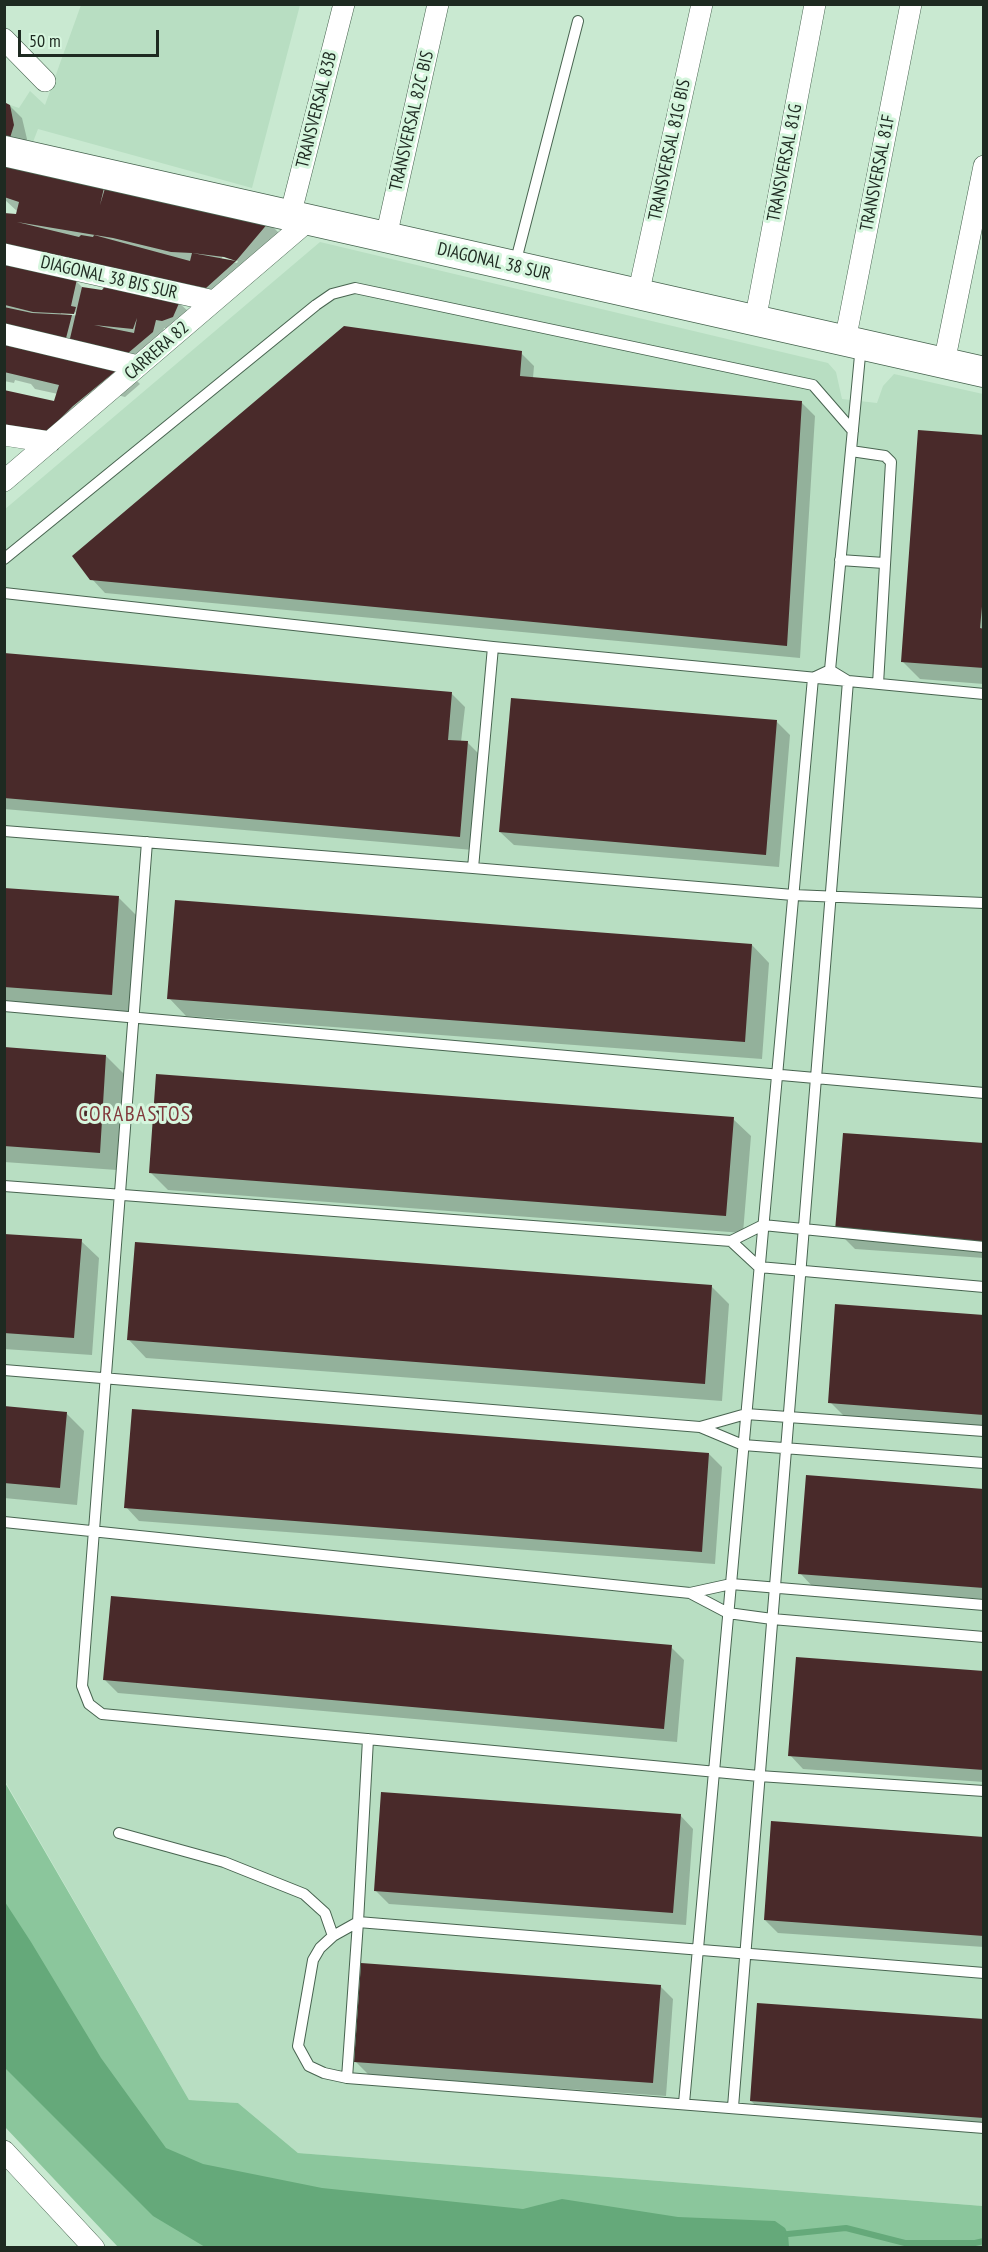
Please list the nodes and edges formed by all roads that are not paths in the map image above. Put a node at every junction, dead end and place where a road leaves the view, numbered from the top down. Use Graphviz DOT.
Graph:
graph roads {
  1 [pos="344,4"];
  2 [pos="438,4"];
  3 [pos="702,4"];
  4 [pos="815,4"];
  5 [pos="911,4"];
  6 [pos="578,21"];
  7 [pos="4,39"];
  8 [pos="45,81"];
  9 [pos="4,151"];
  10 [pos="984,166"];
  11 [pos="300,218"];
  12 [pos="386,237"];
  13 [pos="4,254"];
  14 [pos="514,267"];
  15 [pos="638,295"];
  16 [pos="214,301"];
  17 [pos="755,321"];
  18 [pos="4,334"];
  19 [pos="853,343"];
  20 [pos="944,363"];
  21 [pos="138,366"];
  22 [pos="984,372"];
  23 [pos="853,431"];
  24 [pos="4,435"];
  25 [pos="50,442"];
  26 [pos="851,451"];
  27 [pos="4,481"];
  28 [pos="4,559"];
  29 [pos="840,560"];
  30 [pos="884,563"];
  31 [pos="4,593"];
  32 [pos="493,647"];
  33 [pos="830,670"];
  34 [pos="813,678"];
  35 [pos="848,681"];
  36 [pos="878,684"];
  37 [pos="984,694"];
  38 [pos="4,831"];
  39 [pos="147,842"];
  40 [pos="473,868"];
  41 [pos="793,895"];
  42 [pos="830,897"];
  43 [pos="984,903"];
  44 [pos="4,1006"];
  45 [pos="134,1017"];
  46 [pos="777,1075"];
  47 [pos="815,1078"];
  48 [pos="984,1093"];
  49 [pos="4,1186"];
  50 [pos="120,1196"];
  51 [pos="763,1225"];
  52 [pos="803,1230"];
  53 [pos="731,1241"];
  54 [pos="984,1247"];
  55 [pos="759,1267"];
  56 [pos="800,1271"];
  57 [pos="984,1287"];
  58 [pos="4,1370"];
  59 [pos="106,1379"];
  60 [pos="746,1414"];
  61 [pos="788,1418"];
  62 [pos="700,1427"];
  63 [pos="984,1431"];
  64 [pos="744,1445"];
  65 [pos="786,1450"];
  66 [pos="984,1463"];
  67 [pos="4,1522"];
  68 [pos="94,1531"];
  69 [pos="731,1584"];
  70 [pos="775,1588"];
  71 [pos="690,1593"];
  72 [pos="984,1605"];
  73 [pos="728,1612"];
  74 [pos="772,1619"];
  75 [pos="984,1637"];
  76 [pos="368,1739"];
  77 [pos="714,1772"];
  78 [pos="759,1776"];
  79 [pos="984,1791"];
  80 [pos="119,1833"];
  81 [pos="358,1922"];
  82 [pos="333,1936"];
  83 [pos="698,1950"];
  84 [pos="745,1953"];
  85 [pos="984,1973"];
  86 [pos="347,2078"];
  87 [pos="684,2103"];
  88 [pos="733,2107"];
  89 [pos="984,2128"];
  90 [pos="4,2151"];
  91 [pos="94,2247"];
  1 -- 11 [label="street, TRANSVERSAL 83B"];
  2 -- 12 [label="street, TRANSVERSAL 82C BIS"];
  3 -- 15 [label="street, TRANSVERSAL 81G BIS"];
  4 -- 17 [label="street, TRANSVERSAL 81G"];
  5 -- 19 [label="street, TRANSVERSAL 81F"];
  6 -- 14 [label="lane"];
  7 -- 8 [label="street"];
  9 -- 11 [label="street, DIAGONAL 38 SUR"];
  10 -- 20 [label="street"];
  11 -- 12 [label="street, DIAGONAL 38 SUR"];
  11 -- 16 [label="street, CARRERA 82"];
  12 -- 14 [label="street, DIAGONAL 38 SUR"];
  13 -- 16 [label="street, DIAGONAL 38 BIS SUR"];
  14 -- 15 [label="street, DIAGONAL 38 SUR"];
  15 -- 17 [label="street, DIAGONAL 38 SUR"];
  16 -- 21 [label="street, CARRERA 82"];
  17 -- 19 [label="street, DIAGONAL 38 SUR"];
  18 -- 21 [label="street"];
  19 -- 20 [label="street, DIAGONAL 38 SUR"];
  19 -- 23 [label="lane"];
  20 -- 22 [label="street, DIAGONAL 38 SUR"];
  21 -- 25 [label="street, CARRERA 82"];
  23 -- 26 [label="lane"];
  23 -- 28 [label="lane"];
  24 -- 25 [label="street"];
  25 -- 27 [label="street, CARRERA 82"];
  26 -- 29 [label="lane"];
  26 -- 30 [label="lane"];
  29 -- 30 [label="lane"];
  29 -- 33 [label="lane"];
  30 -- 36 [label="lane"];
  31 -- 32 [label="lane"];
  32 -- 34 [label="lane"];
  32 -- 40 [label="lane"];
  33 -- 34 [label="lane"];
  33 -- 35 [label="lane"];
  34 -- 35 [label="lane"];
  34 -- 41 [label="lane"];
  35 -- 36 [label="lane"];
  35 -- 42 [label="lane"];
  36 -- 37 [label="lane"];
  38 -- 39 [label="lane"];
  39 -- 40 [label="lane"];
  39 -- 45 [label="lane"];
  40 -- 41 [label="lane"];
  41 -- 42 [label="lane"];
  41 -- 46 [label="lane"];
  42 -- 43 [label="lane"];
  42 -- 47 [label="lane"];
  44 -- 45 [label="lane"];
  45 -- 46 [label="lane"];
  45 -- 50 [label="lane"];
  46 -- 47 [label="lane"];
  46 -- 51 [label="lane"];
  47 -- 48 [label="lane"];
  47 -- 52 [label="lane"];
  49 -- 50 [label="lane"];
  50 -- 53 [label="lane"];
  50 -- 59 [label="lane"];
  51 -- 52 [label="lane"];
  51 -- 53 [label="lane"];
  51 -- 55 [label="lane"];
  52 -- 54 [label="lane"];
  52 -- 56 [label="lane"];
  53 -- 55 [label="lane"];
  55 -- 56 [label="lane"];
  55 -- 60 [label="lane"];
  56 -- 57 [label="lane"];
  56 -- 61 [label="lane"];
  58 -- 59 [label="lane"];
  59 -- 62 [label="lane"];
  59 -- 68 [label="lane"];
  60 -- 61 [label="lane"];
  60 -- 62 [label="lane"];
  60 -- 64 [label="lane"];
  61 -- 63 [label="lane"];
  61 -- 65 [label="lane"];
  62 -- 64 [label="lane"];
  64 -- 65 [label="lane"];
  64 -- 69 [label="lane"];
  65 -- 66 [label="lane"];
  65 -- 70 [label="lane"];
  67 -- 68 [label="lane"];
  68 -- 71 [label="lane"];
  68 -- 76 [label="lane"];
  69 -- 70 [label="lane"];
  69 -- 71 [label="lane"];
  69 -- 73 [label="lane"];
  70 -- 72 [label="lane"];
  70 -- 74 [label="lane"];
  71 -- 73 [label="lane"];
  73 -- 74 [label="lane"];
  73 -- 77 [label="lane"];
  74 -- 75 [label="lane"];
  74 -- 78 [label="lane"];
  76 -- 77 [label="lane"];
  76 -- 81 [label="lane"];
  77 -- 78 [label="lane"];
  77 -- 83 [label="lane"];
  78 -- 79 [label="lane"];
  78 -- 84 [label="lane"];
  80 -- 82 [label="lane"];
  81 -- 82 [label="lane"];
  81 -- 83 [label="lane"];
  81 -- 86 [label="lane"];
  82 -- 86 [label="lane"];
  83 -- 84 [label="lane"];
  83 -- 87 [label="lane"];
  84 -- 85 [label="lane"];
  84 -- 88 [label="lane"];
  86 -- 87 [label="lane"];
  87 -- 88 [label="lane"];
  88 -- 89 [label="lane"];
  90 -- 91 [label="street"];
}
